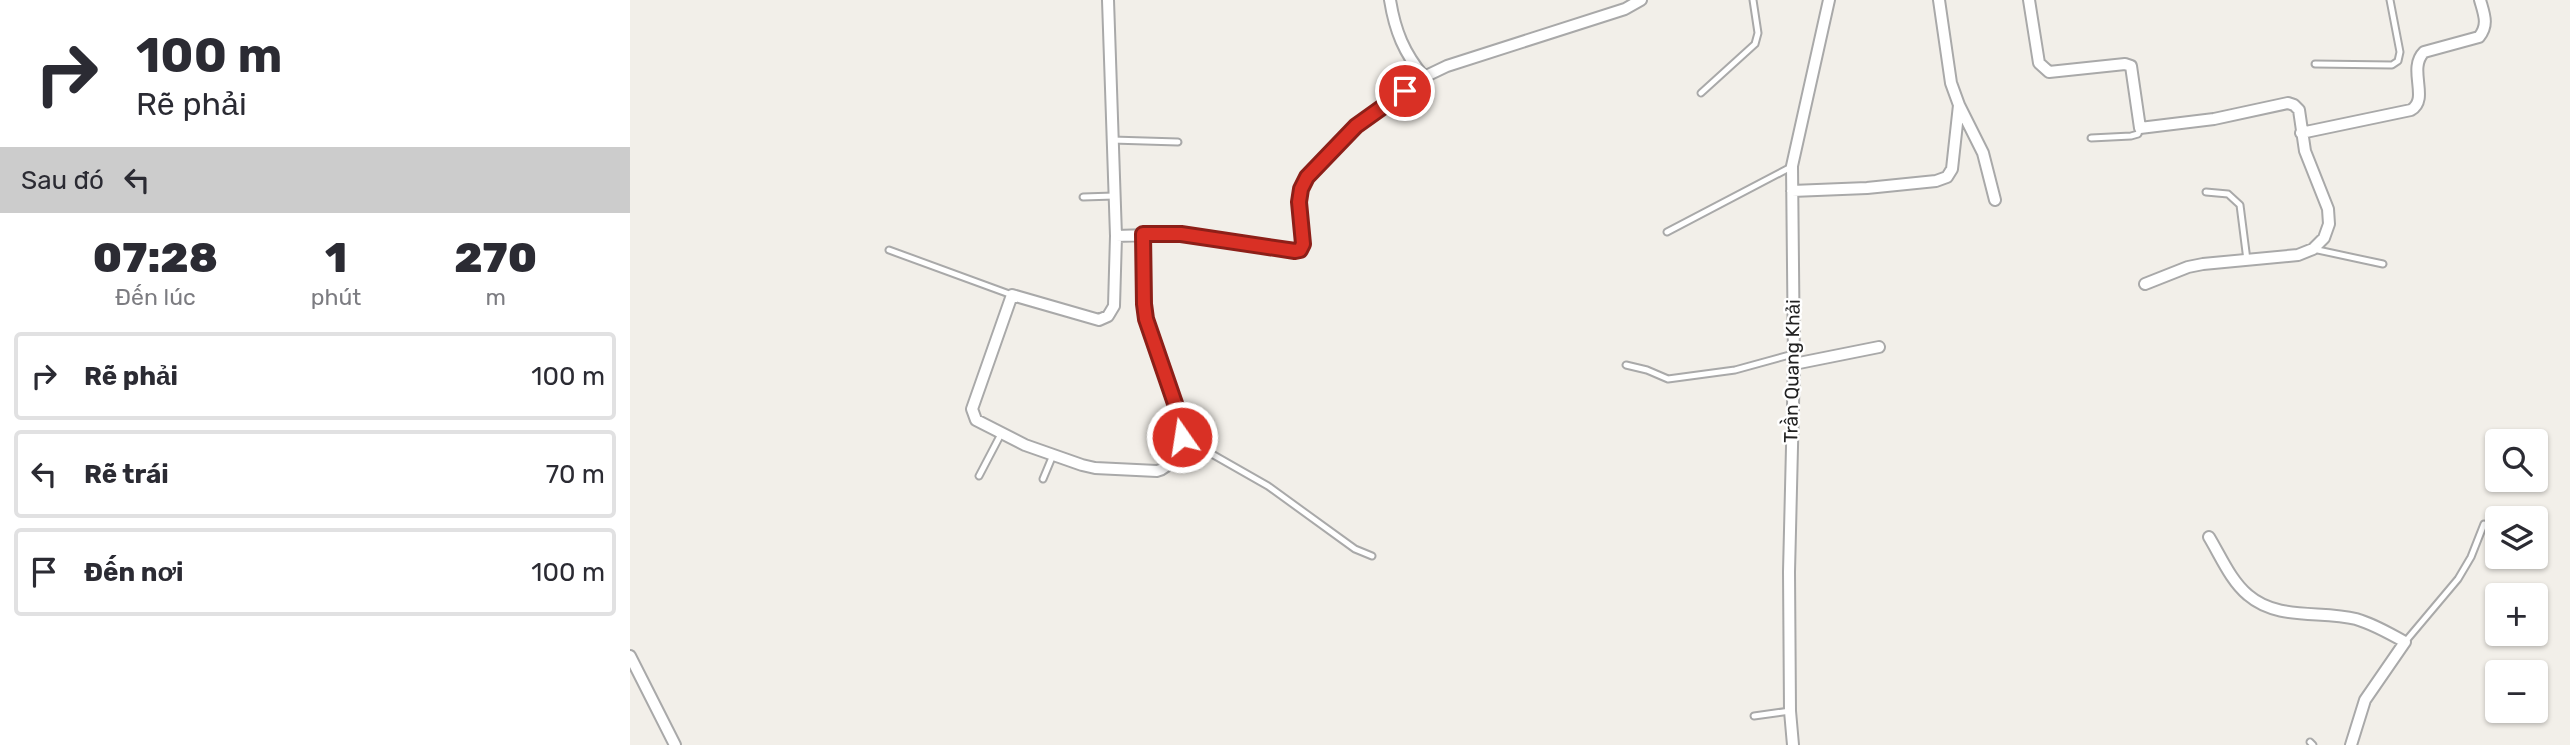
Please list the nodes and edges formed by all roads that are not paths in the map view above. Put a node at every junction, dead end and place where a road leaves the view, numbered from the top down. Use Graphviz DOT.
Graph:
graph roads {
  1 [pos="1108,0"];
  2 [pos="1390,0"];
  3 [pos="1641,0"];
  4 [pos="1753,0"];
  5 [pos="1829,0"];
  6 [pos="1939,0"];
  7 [pos="2029,0"];
  8 [pos="2390,0"];
  9 [pos="2480,0"];
  10 [pos="2315,64"];
  11 [pos="1424,77"];
  12 [pos="1701,93"];
  13 [pos="1959,105"];
  14 [pos="2140,128"];
  15 [pos="2301,134"];
  16 [pos="2091,138"];
  17 [pos="1112,140"];
  18 [pos="1178,142"];
  19 [pos="1792,166"];
  20 [pos="1792,191"];
  21 [pos="2206,191"];
  22 [pos="1083,197"];
  23 [pos="1114,197"];
  24 [pos="1995,200"];
  25 [pos="1667,233"];
  26 [pos="1143,234"];
  27 [pos="1116,236"];
  28 [pos="2313,249"];
  29 [pos="890,250"];
  30 [pos="2247,260"];
  31 [pos="2383,264"];
  32 [pos="2145,285"];
  33 [pos="1012,295"];
  34 [pos="1879,346"];
  35 [pos="1794,359"];
  36 [pos="1626,365"];
  37 [pos="1001,434"];
  38 [pos="1182,437"];
  39 [pos="1053,455"];
  40 [pos="979,476"];
  41 [pos="1043,480"];
  42 [pos="2484,524"];
  43 [pos="2209,537"];
  44 [pos="1372,556"];
  45 [pos="2405,642"];
  46 [pos="630,656"];
  47 [pos="1790,711"];
  48 [pos="1754,716"];
  49 [pos="675,745"];
  50 [pos="1793,745"];
  51 [pos="2351,745"];
  1 -- 17 [label="street"];
  2 -- 11 [label="street"];
  3 -- 11 [label="street"];
  4 -- 12 [label="lane"];
  5 -- 19 [label="street, Trần Quang Khải"];
  6 -- 13 [label="street"];
  7 -- 14 [label="street"];
  8 -- 10 [label="lane"];
  9 -- 15 [label="street"];
  11 -- 26 [label="street"];
  13 -- 20 [label="street"];
  13 -- 24 [label="street"];
  14 -- 15 [label="street"];
  14 -- 16 [label="lane"];
  15 -- 28 [label="street"];
  17 -- 18 [label="lane"];
  17 -- 23 [label="street"];
  19 -- 20 [label="street, Trần Quang Khải"];
  19 -- 25 [label="lane"];
  20 -- 35 [label="street, Trần Quang Khải"];
  21 -- 30 [label="lane"];
  22 -- 23 [label="lane"];
  23 -- 27 [label="street"];
  26 -- 27 [label="street"];
  26 -- 38 [label="street"];
  27 -- 33 [label="street"];
  28 -- 30 [label="street"];
  28 -- 31 [label="lane"];
  29 -- 33 [label="lane"];
  30 -- 32 [label="street"];
  33 -- 37 [label="street"];
  34 -- 35 [label="street"];
  35 -- 36 [label="lane"];
  35 -- 47 [label="street, Trần Quang Khải"];
  37 -- 39 [label="street"];
  37 -- 40 [label="lane"];
  38 -- 39 [label="street"];
  38 -- 44 [label="lane"];
  39 -- 41 [label="lane"];
  42 -- 45 [label="lane"];
  43 -- 45 [label="street"];
  45 -- 51 [label="street"];
  46 -- 49 [label="street"];
  47 -- 48 [label="lane"];
  47 -- 50 [label="street, Trần Quang Khải"];
}
